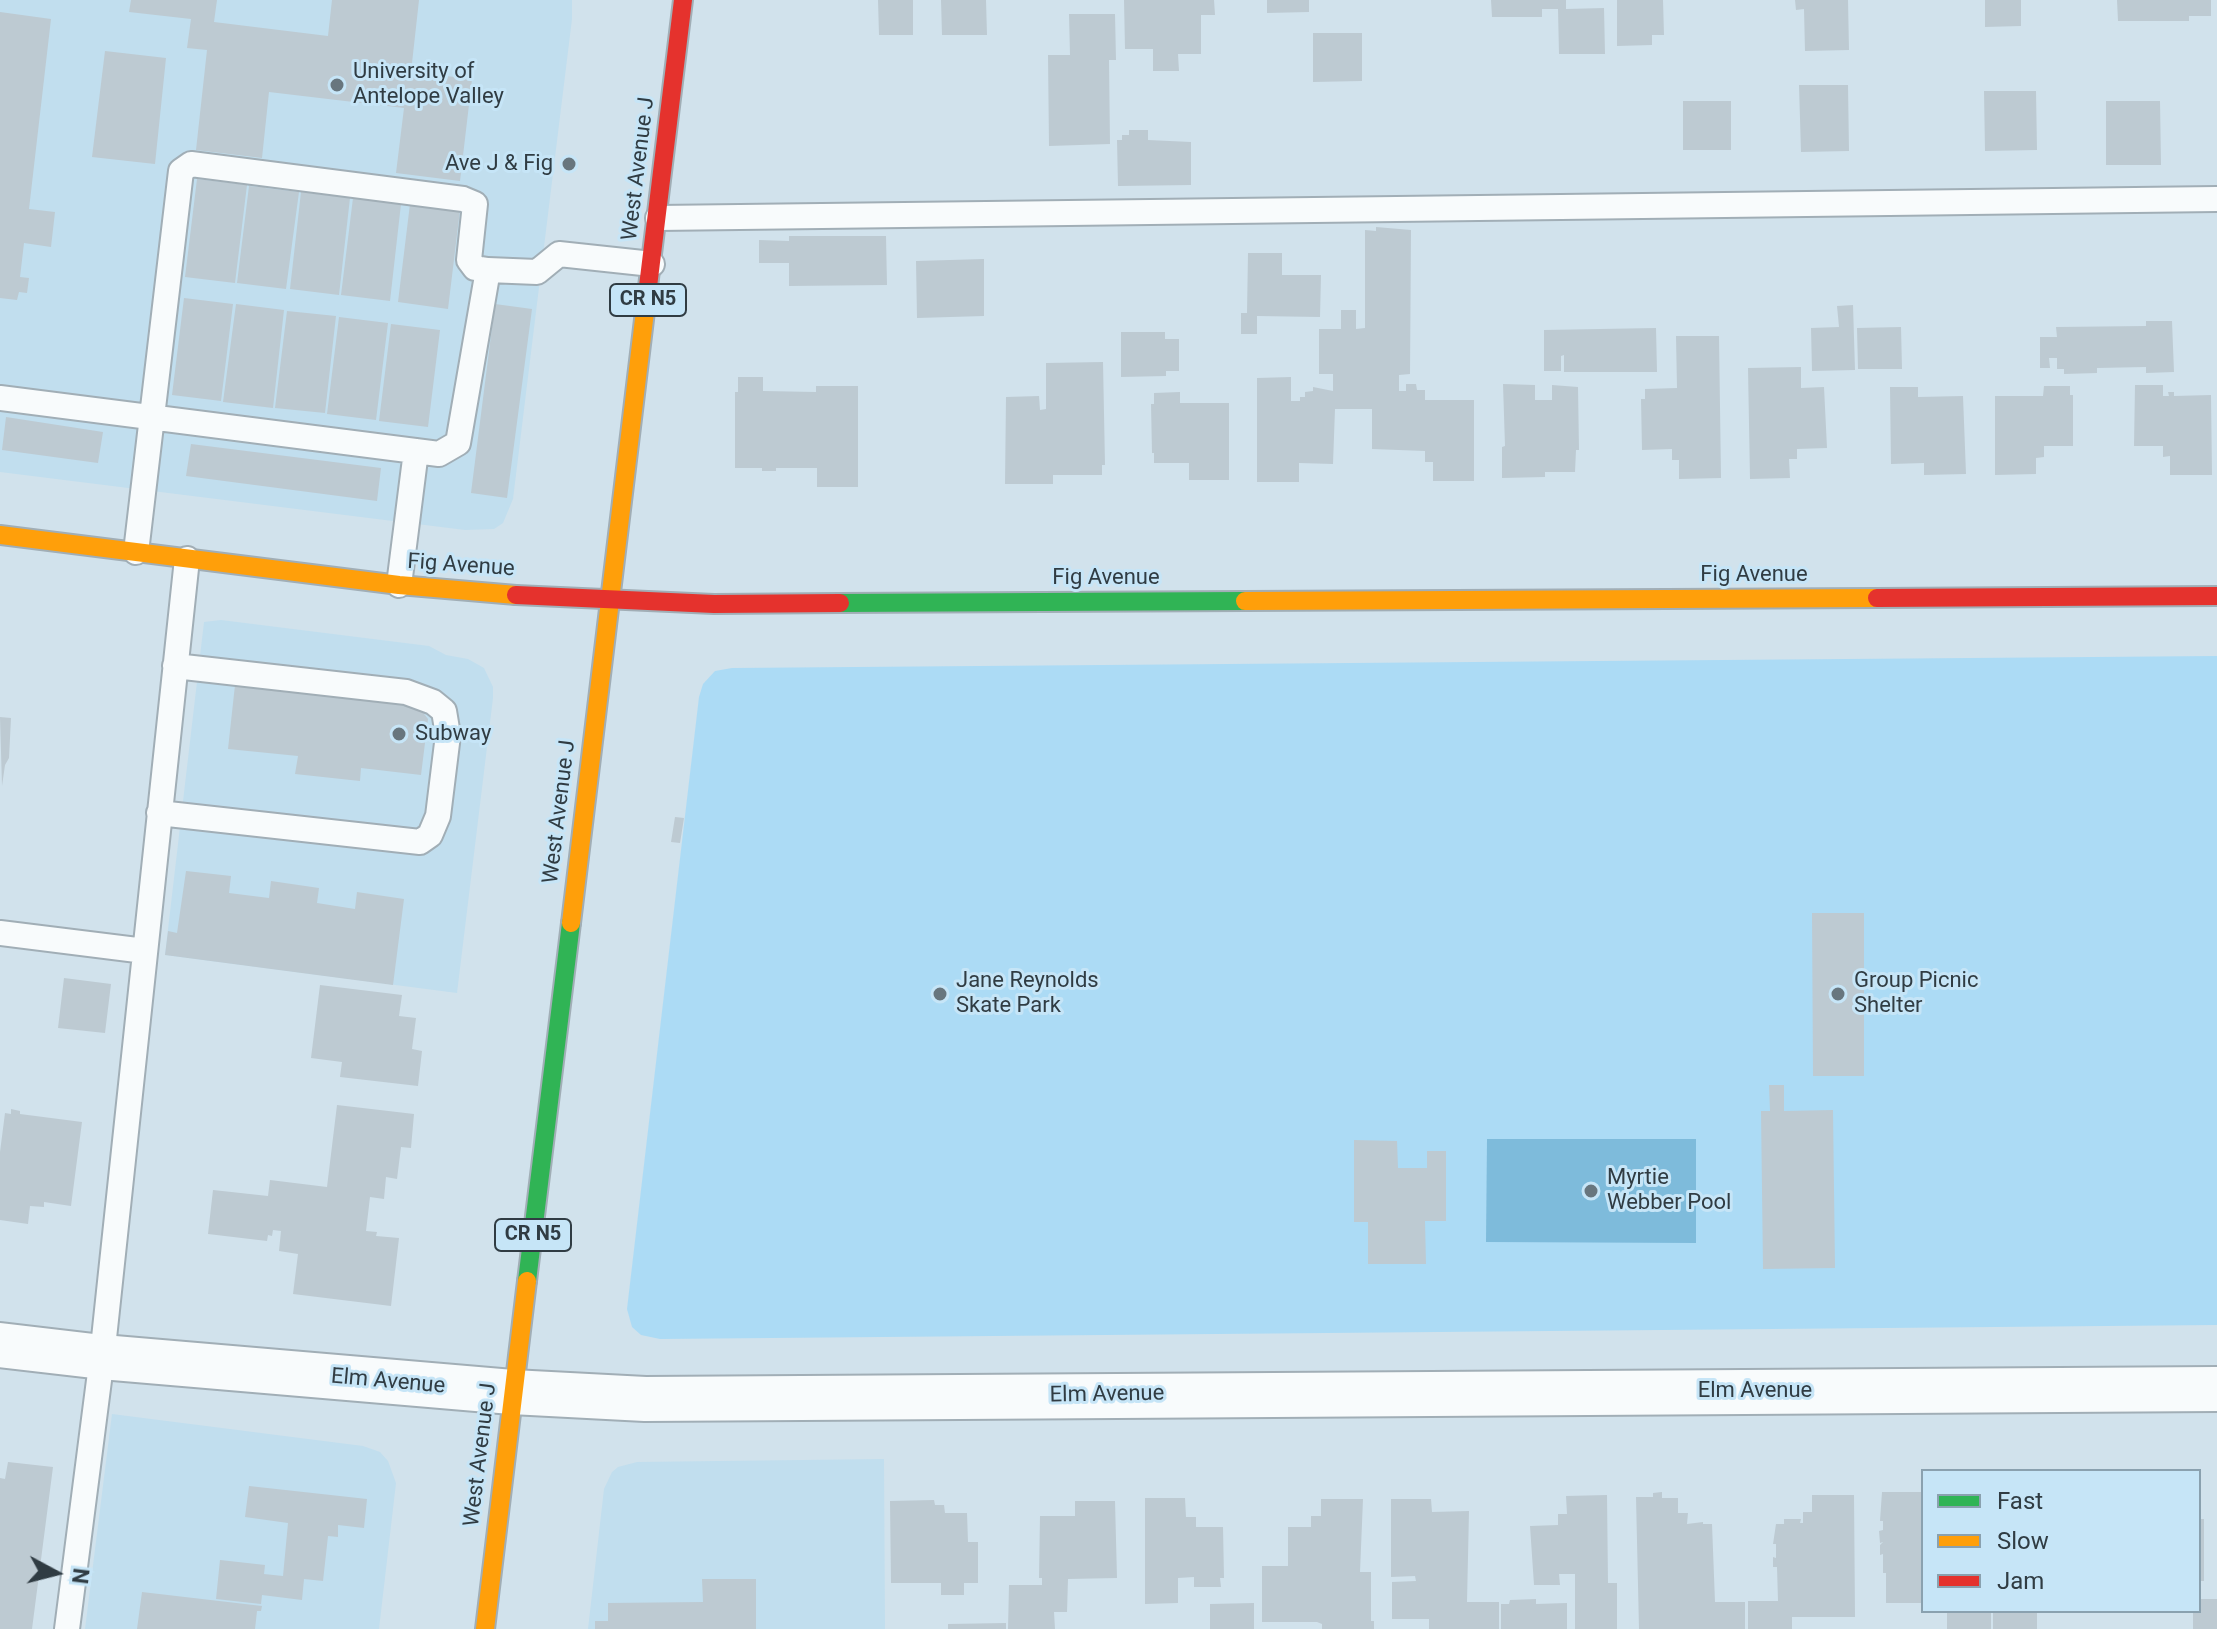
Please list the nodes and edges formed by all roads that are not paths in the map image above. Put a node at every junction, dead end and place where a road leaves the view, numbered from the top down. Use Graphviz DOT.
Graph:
graph roads {
  1 [pos="683,0"];
  2 [pos="2217,199"];
  3 [pos="658,218"];
  4 [pos="652,264"];
  5 [pos="488,270"];
  6 [pos="0,398"];
  7 [pos="151,417"];
  8 [pos="416,451"];
  9 [pos="0,535"];
  10 [pos="136,552"];
  11 [pos="187,559"];
  12 [pos="399,585"];
  13 [pos="2217,596"];
  14 [pos="610,599"];
  15 [pos="175,666"];
  16 [pos="159,813"];
  17 [pos="0,933"];
  18 [pos="145,951"];
  19 [pos="0,1345"];
  20 [pos="102,1357"];
  21 [pos="2217,1389"];
  22 [pos="512,1392"];
  23 [pos="67,1629"];
  24 [pos="485,1629"];
  1 -- 3 [label="street, West Avenue J / CR N5"];
  2 -- 3 [label="lane"];
  3 -- 4 [label="street, West Avenue J / CR N5"];
  4 -- 5 [label="lane"];
  4 -- 14 [label="street, West Avenue J / CR N5"];
  5 -- 7 [label="lane"];
  5 -- 8 [label="lane"];
  6 -- 7 [label="lane"];
  7 -- 8 [label="lane"];
  7 -- 10 [label="lane"];
  8 -- 12 [label="lane"];
  9 -- 10 [label="street, Fig Avenue"];
  10 -- 11 [label="street, Fig Avenue"];
  11 -- 12 [label="street, Fig Avenue"];
  11 -- 15 [label="lane"];
  12 -- 14 [label="street, Fig Avenue"];
  13 -- 14 [label="street, Fig Avenue"];
  14 -- 22 [label="street, West Avenue J / CR N5"];
  15 -- 16 [label="lane"];
  15 -- 16 [label="lane"];
  16 -- 18 [label="lane"];
  17 -- 18 [label="lane"];
  18 -- 20 [label="lane"];
  19 -- 20 [label="street, Elm Avenue"];
  20 -- 22 [label="street, Elm Avenue"];
  20 -- 23 [label="lane"];
  21 -- 22 [label="street, Elm Avenue"];
  22 -- 24 [label="street, West Avenue J / CR N5"];
}
